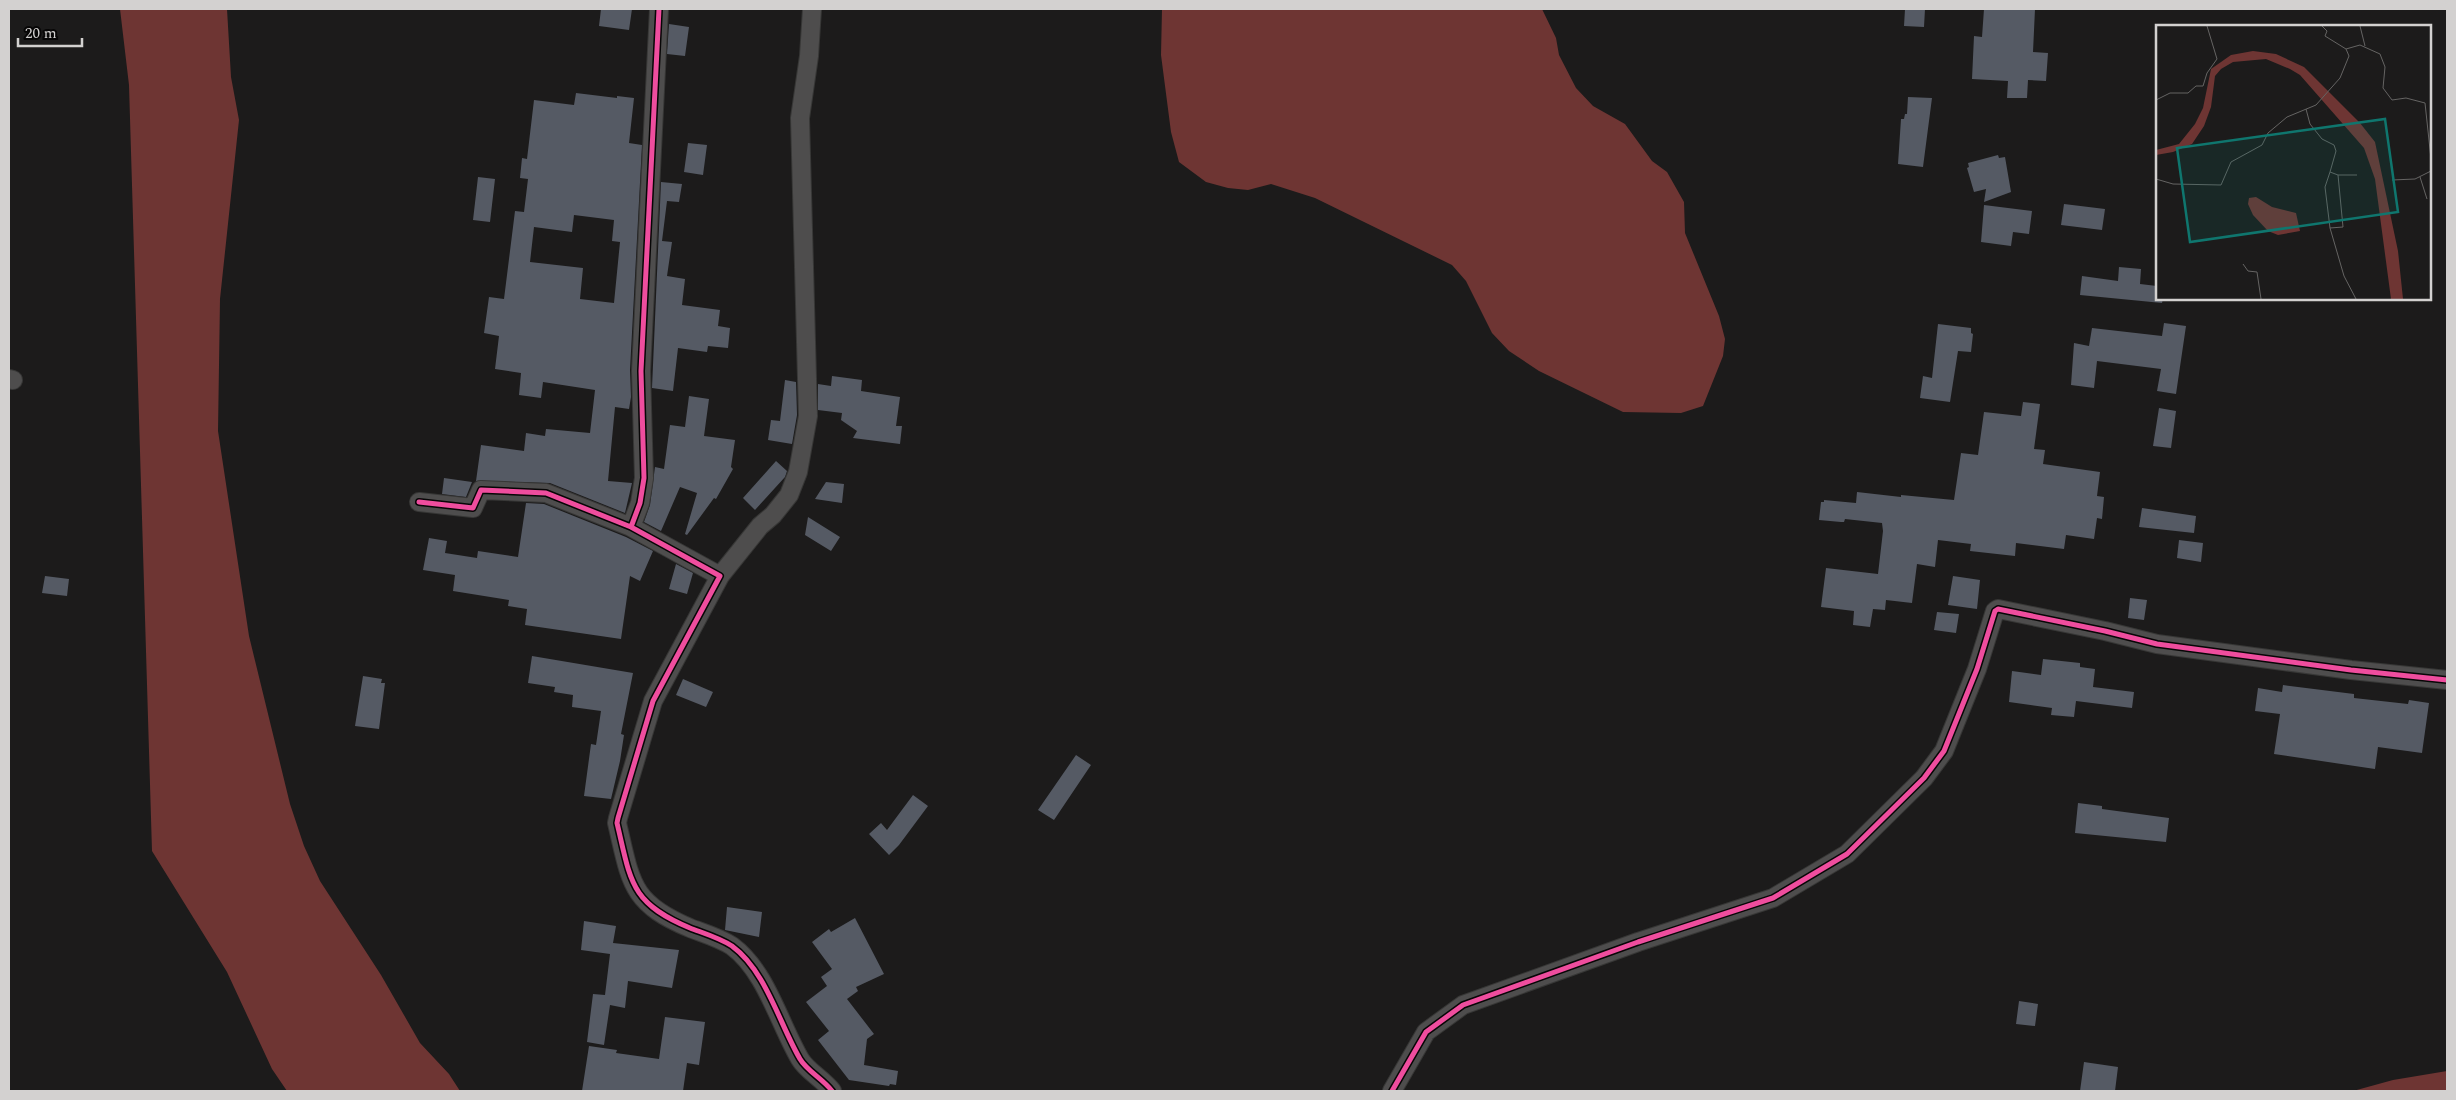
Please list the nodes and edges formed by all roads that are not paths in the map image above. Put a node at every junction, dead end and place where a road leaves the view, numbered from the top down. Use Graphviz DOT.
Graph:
graph roads {
  1 [pos="659,9"];
  2 [pos="812,9"];
  3 [pos="420,502"];
  4 [pos="631,527"];
  5 [pos="720,576"];
  6 [pos="2447,680"];
  7 [pos="832,1091"];
  8 [pos="1392,1091"];
  1 -- 4 [label="street"];
  2 -- 5 [label="street"];
  3 -- 4 [label="street"];
  4 -- 5 [label="street"];
  5 -- 7 [label="street"];
  6 -- 8 [label="street"];
}
